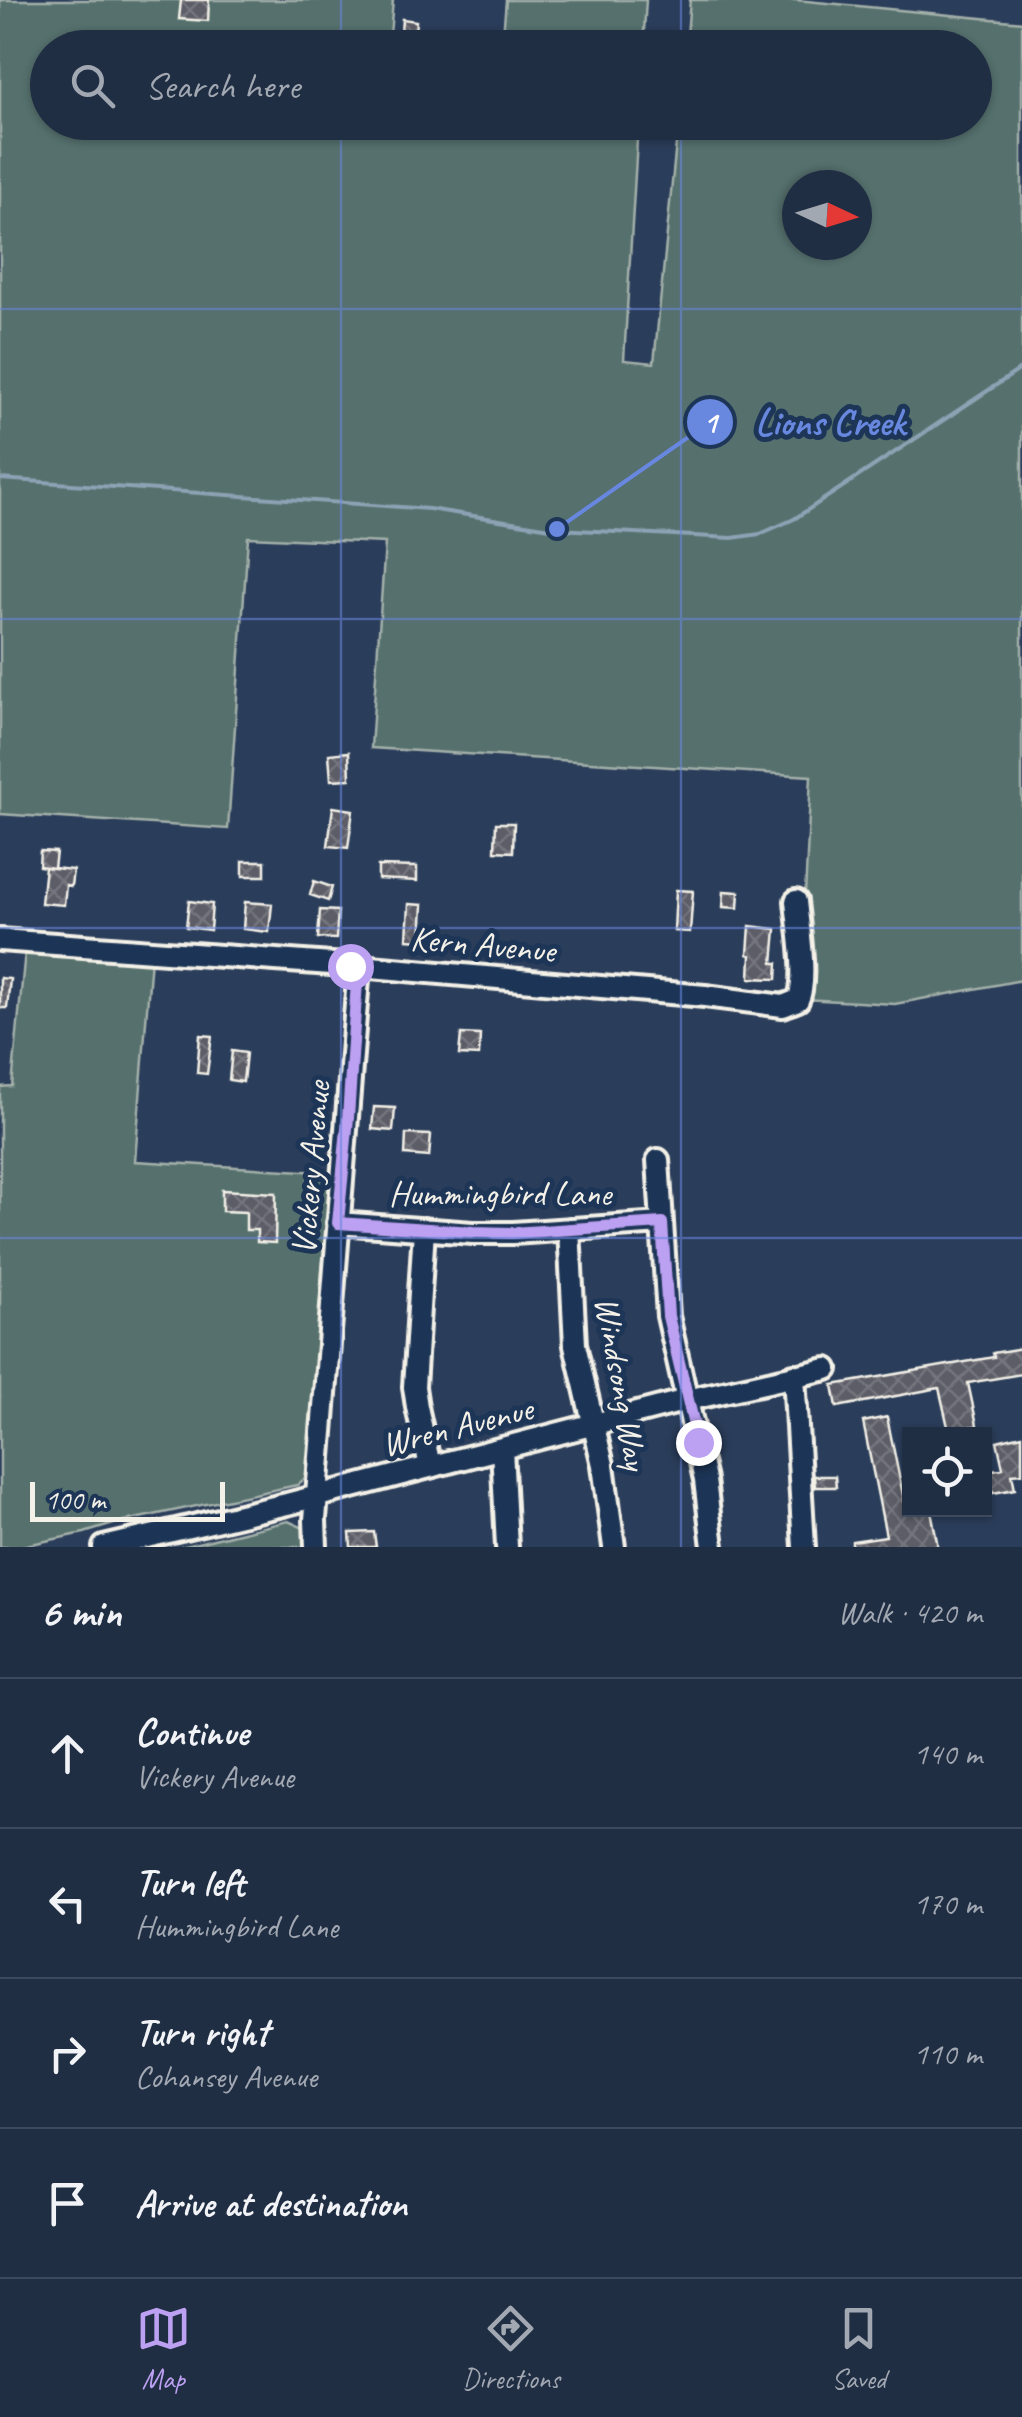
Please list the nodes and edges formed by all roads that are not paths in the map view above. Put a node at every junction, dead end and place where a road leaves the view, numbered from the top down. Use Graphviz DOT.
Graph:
graph roads {
  1 [pos="796,900"];
  2 [pos="0,940"];
  3 [pos="358,966"];
  4 [pos="658,1160"];
  5 [pos="338,1223"];
  6 [pos="662,1223"];
  7 [pos="569,1229"];
  8 [pos="424,1230"];
  9 [pos="827,1369"];
  10 [pos="794,1376"];
  11 [pos="687,1400"];
  12 [pos="592,1425"];
  13 [pos="502,1448"];
  14 [pos="430,1466"];
  15 [pos="317,1496"];
  16 [pos="104,1547"];
  17 [pos="316,1547"];
  18 [pos="508,1547"];
  19 [pos="614,1547"];
  20 [pos="713,1547"];
  21 [pos="804,1547"];
  1 -- 3 [label="street, Kern Avenue"];
  2 -- 3 [label="street, Kern Avenue"];
  3 -- 5 [label="street, Vickery Avenue"];
  4 -- 6 [label="street"];
  5 -- 8 [label="street, Hummingbird Lane"];
  5 -- 15 [label="street, Vickery Avenue"];
  6 -- 7 [label="street, Hummingbird Lane"];
  6 -- 11 [label="street"];
  7 -- 8 [label="street, Hummingbird Lane"];
  7 -- 12 [label="street, Windsong Way"];
  8 -- 14 [label="street"];
  9 -- 10 [label="street, Wren Avenue"];
  10 -- 11 [label="street, Wren Avenue"];
  10 -- 21 [label="street"];
  11 -- 12 [label="street, Wren Avenue"];
  11 -- 20 [label="street"];
  12 -- 13 [label="street, Wren Avenue"];
  12 -- 19 [label="street, Windsong Way"];
  13 -- 14 [label="street, Wren Avenue"];
  13 -- 18 [label="street"];
  14 -- 15 [label="street, Wren Avenue"];
  15 -- 16 [label="street, Wren Avenue"];
  15 -- 17 [label="street, Vickery Avenue"];
}
